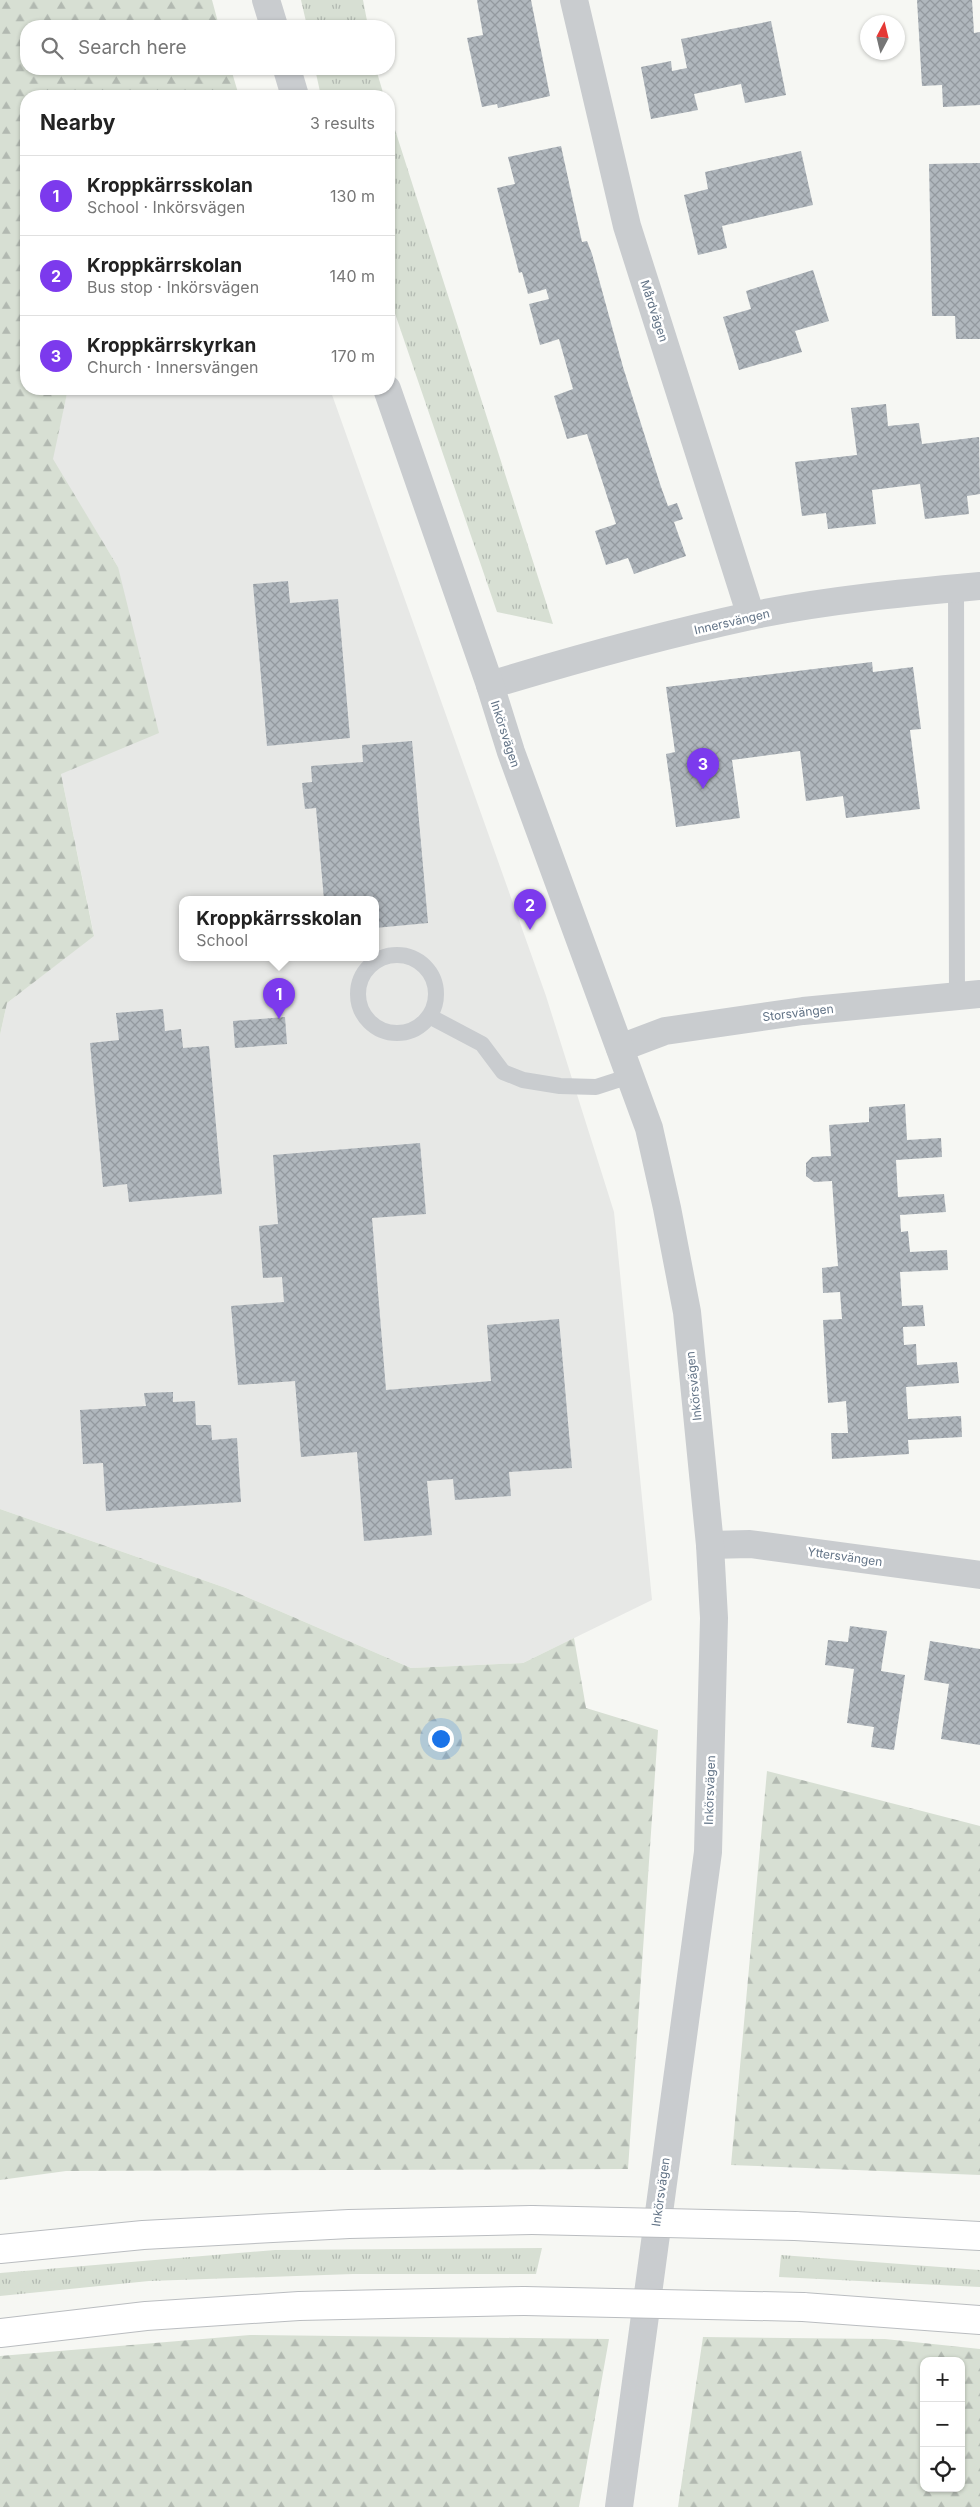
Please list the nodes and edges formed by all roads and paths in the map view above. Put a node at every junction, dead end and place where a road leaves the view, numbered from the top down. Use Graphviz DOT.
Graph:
graph roads {
  1 [pos="266,0"];
  2 [pos="574,0"];
  3 [pos="272,20"];
  4 [pos="289,75"];
  5 [pos="293,90"];
  6 [pos="389,395"];
  7 [pos="968,587"];
  8 [pos="751,616"];
  9 [pos="490,685"];
  10 [pos="379,960"];
  11 [pos="377,961"];
  12 [pos="969,995"];
  13 [pos="430,1016"];
  14 [pos="620,1048"];
  15 [pos="630,1076"];
  16 [pos="710,1545"];
  17 [pos="980,1575"];
  18 [pos="980,2236"];
  19 [pos="0,2249"];
  20 [pos="980,2320"];
  21 [pos="0,2333"];
  22 [pos="618,2507"];
  1 -- 3 [label="street"];
  2 -- 8 [label="street, Mårdvägen"];
  4 -- 5 [label="street"];
  6 -- 9 [label="street, Inkörsvägen"];
  7 -- 8 [label="street, Innersvängen"];
  7 -- 12 [label="lane"];
  8 -- 9 [label="street, Innersvängen"];
  9 -- 14 [label="street, Inkörsvägen"];
  10 -- 13 [label="lane"];
  11 -- 13 [label="lane"];
  12 -- 14 [label="street, Storsvängen"];
  13 -- 15 [label="lane"];
  14 -- 15 [label="street, Inkörsvägen"];
  15 -- 16 [label="street, Inkörsvägen"];
  16 -- 17 [label="street, Yttersvängen"];
  16 -- 22 [label="street, Inkörsvägen"];
  18 -- 19 [label="highway, bridge"];
  20 -- 21 [label="highway, bridge"];
}
